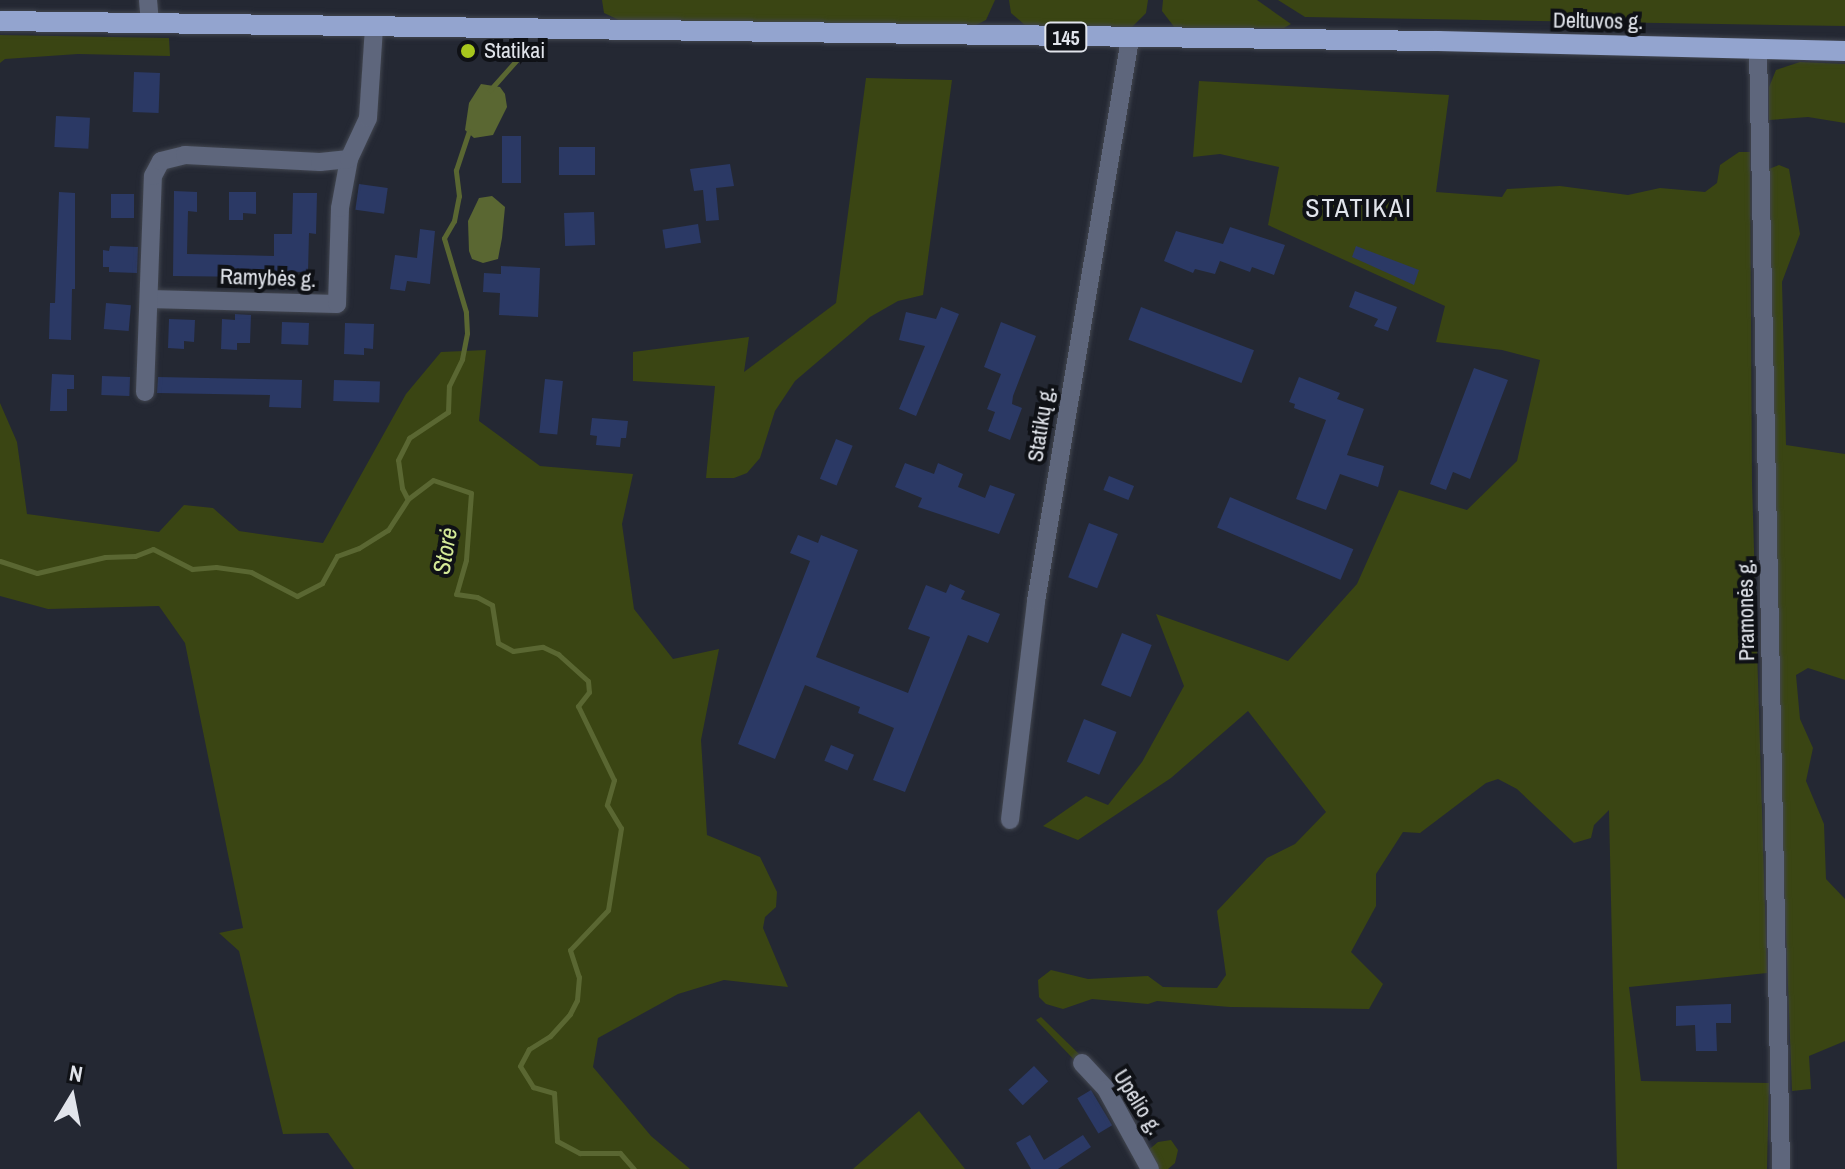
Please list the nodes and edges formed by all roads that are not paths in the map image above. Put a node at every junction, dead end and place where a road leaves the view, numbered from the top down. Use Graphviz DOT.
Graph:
graph roads {
  1 [pos="148,0"];
  2 [pos="0,21"];
  3 [pos="150,23"];
  4 [pos="374,27"];
  5 [pos="1130,39"];
  6 [pos="1758,49"];
  7 [pos="1845,51"];
  8 [pos="349,159"];
  9 [pos="149,299"];
  10 [pos="145,392"];
  11 [pos="1010,820"];
  12 [pos="1082,1063"];
  13 [pos="1150,1169"];
  14 [pos="1781,1169"];
  1 -- 3 [label="street"];
  2 -- 3 [label="main road, 145"];
  3 -- 4 [label="main road, Deltuvos g. / 145"];
  4 -- 5 [label="main road, Deltuvos g. / 145"];
  4 -- 8 [label="street, Ramybės g."];
  5 -- 6 [label="main road, Deltuvos g. / 145"];
  5 -- 11 [label="street, Statikų g."];
  6 -- 7 [label="main road, Deltuvos g. / 145"];
  6 -- 14 [label="street, Pramonės g."];
  8 -- 9 [label="street"];
  8 -- 9 [label="street, Ramybės g."];
  9 -- 10 [label="street"];
  12 -- 13 [label="street, Upelio g."];
}
